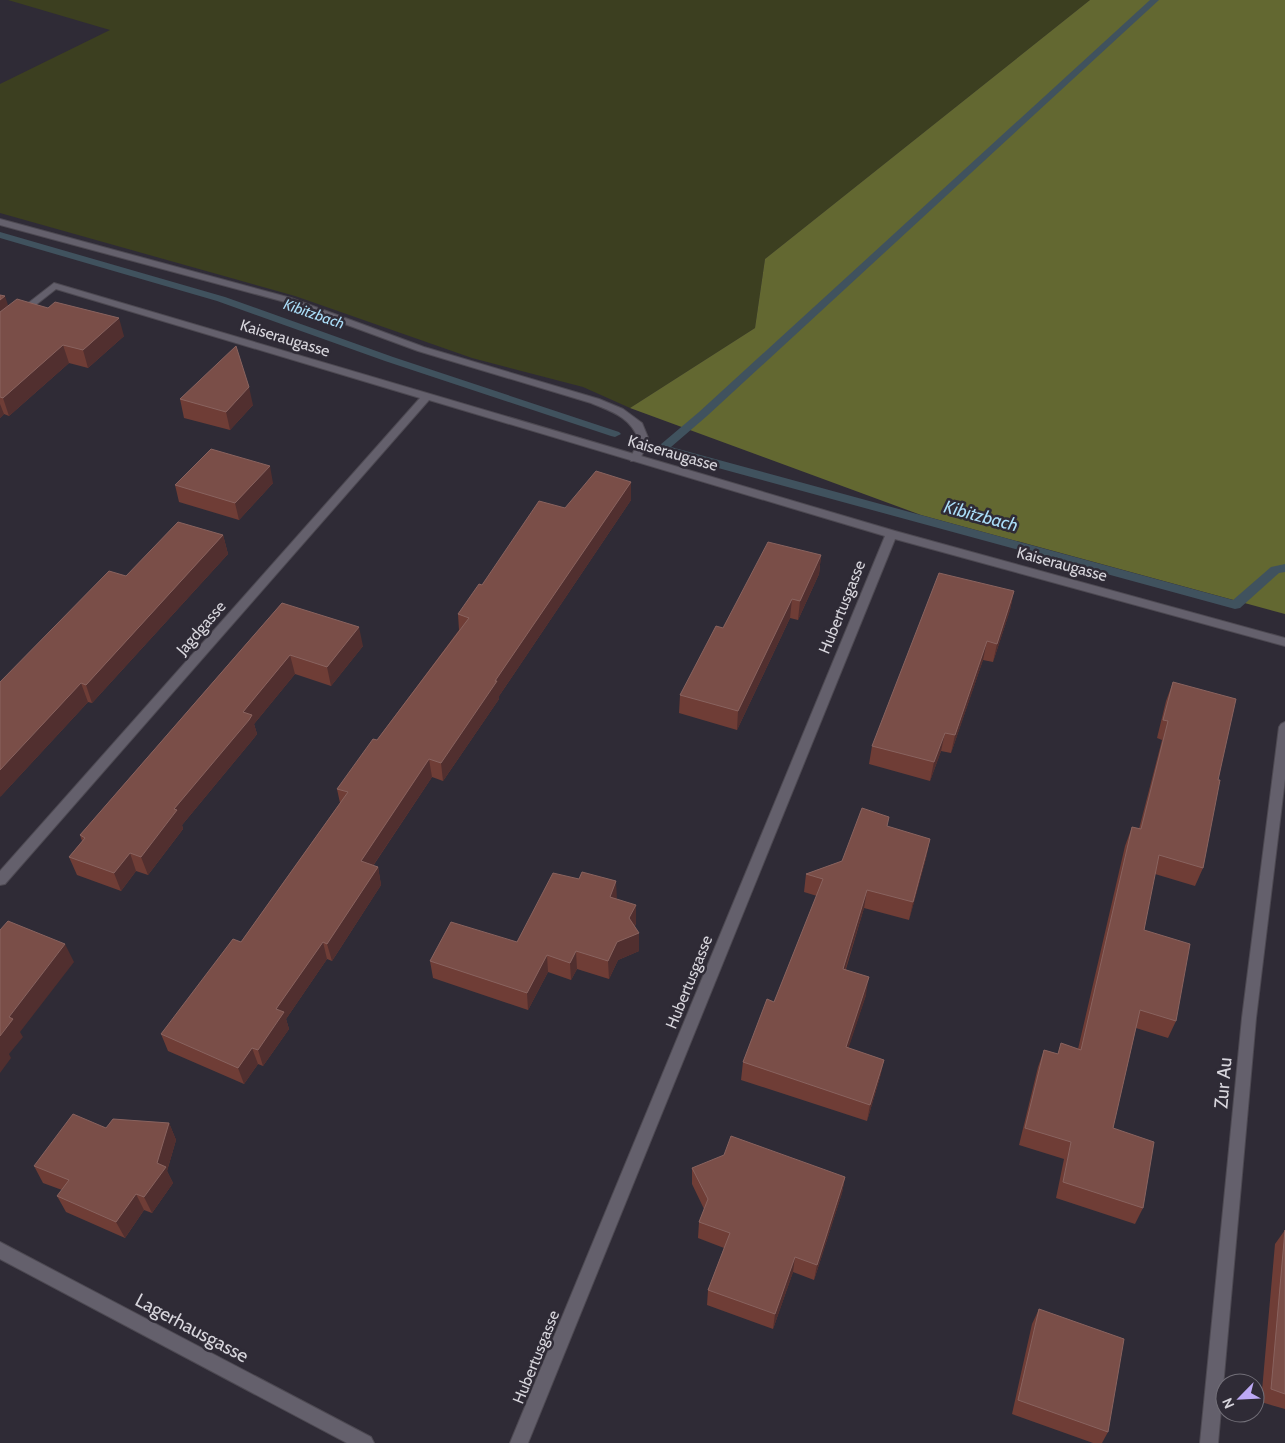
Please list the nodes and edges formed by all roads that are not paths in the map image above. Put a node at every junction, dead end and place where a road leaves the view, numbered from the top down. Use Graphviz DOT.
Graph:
graph roads {
  1 [pos="0,222"];
  2 [pos="0,330"];
  3 [pos="426,397"];
  4 [pos="635,459"];
  5 [pos="891,534"];
  6 [pos="1285,642"];
  7 [pos="1285,727"];
  8 [pos="0,880"];
  9 [pos="0,1250"];
  10 [pos="365,1443"];
  11 [pos="519,1443"];
  12 [pos="1209,1443"];
  1 -- 4 [label="street"];
  2 -- 3 [label="street, Kaiseraugasse"];
  3 -- 4 [label="street, Kaiseraugasse"];
  3 -- 8 [label="street, Jagdgasse"];
  4 -- 5 [label="street, Kaiseraugasse"];
  5 -- 6 [label="street, Kaiseraugasse"];
  5 -- 11 [label="street, Hubertusgasse"];
  7 -- 12 [label="street, Zur Au"];
  9 -- 10 [label="street, Lagerhausgasse"];
}
